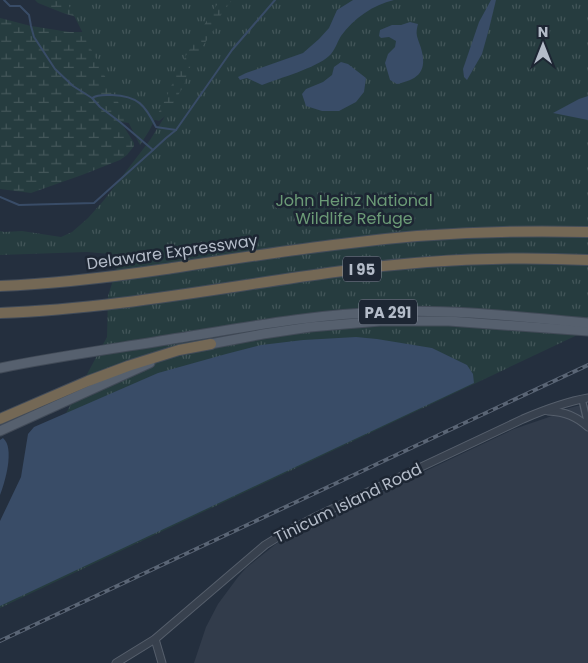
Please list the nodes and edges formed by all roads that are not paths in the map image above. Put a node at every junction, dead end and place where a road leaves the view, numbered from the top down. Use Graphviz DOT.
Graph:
graph roads {
  1 [pos="588,232"];
  2 [pos="588,260"];
  3 [pos="0,286"];
  4 [pos="0,313"];
  5 [pos="588,323"];
  6 [pos="588,331"];
  7 [pos="211,344"];
  8 [pos="0,368"];
  9 [pos="585,399"];
  10 [pos="543,411"];
  11 [pos="587,416"];
  12 [pos="0,419"];
  13 [pos="588,426"];
  14 [pos="0,431"];
  15 [pos="155,639"];
  16 [pos="116,663"];
  17 [pos="162,663"];
  1 -- 3 [label="highway, Delaware Expressway / I 95"];
  2 -- 4 [label="highway, I 95"];
  5 -- 8 [label="main road, PA 291"];
  6 -- 7 [label="main road, PA 291"];
  7 -- 12 [label="highway"];
  7 -- 14 [label="main road, PA 291"];
  9 -- 10 [label="street, Tinicum Island Road"];
  9 -- 11 [label="street"];
  10 -- 13 [label="street"];
  10 -- 15 [label="street, Tinicum Island Road"];
  11 -- 13 [label="street"];
  15 -- 16 [label="street, Tinicum Island Road"];
  15 -- 17 [label="street"];
}
